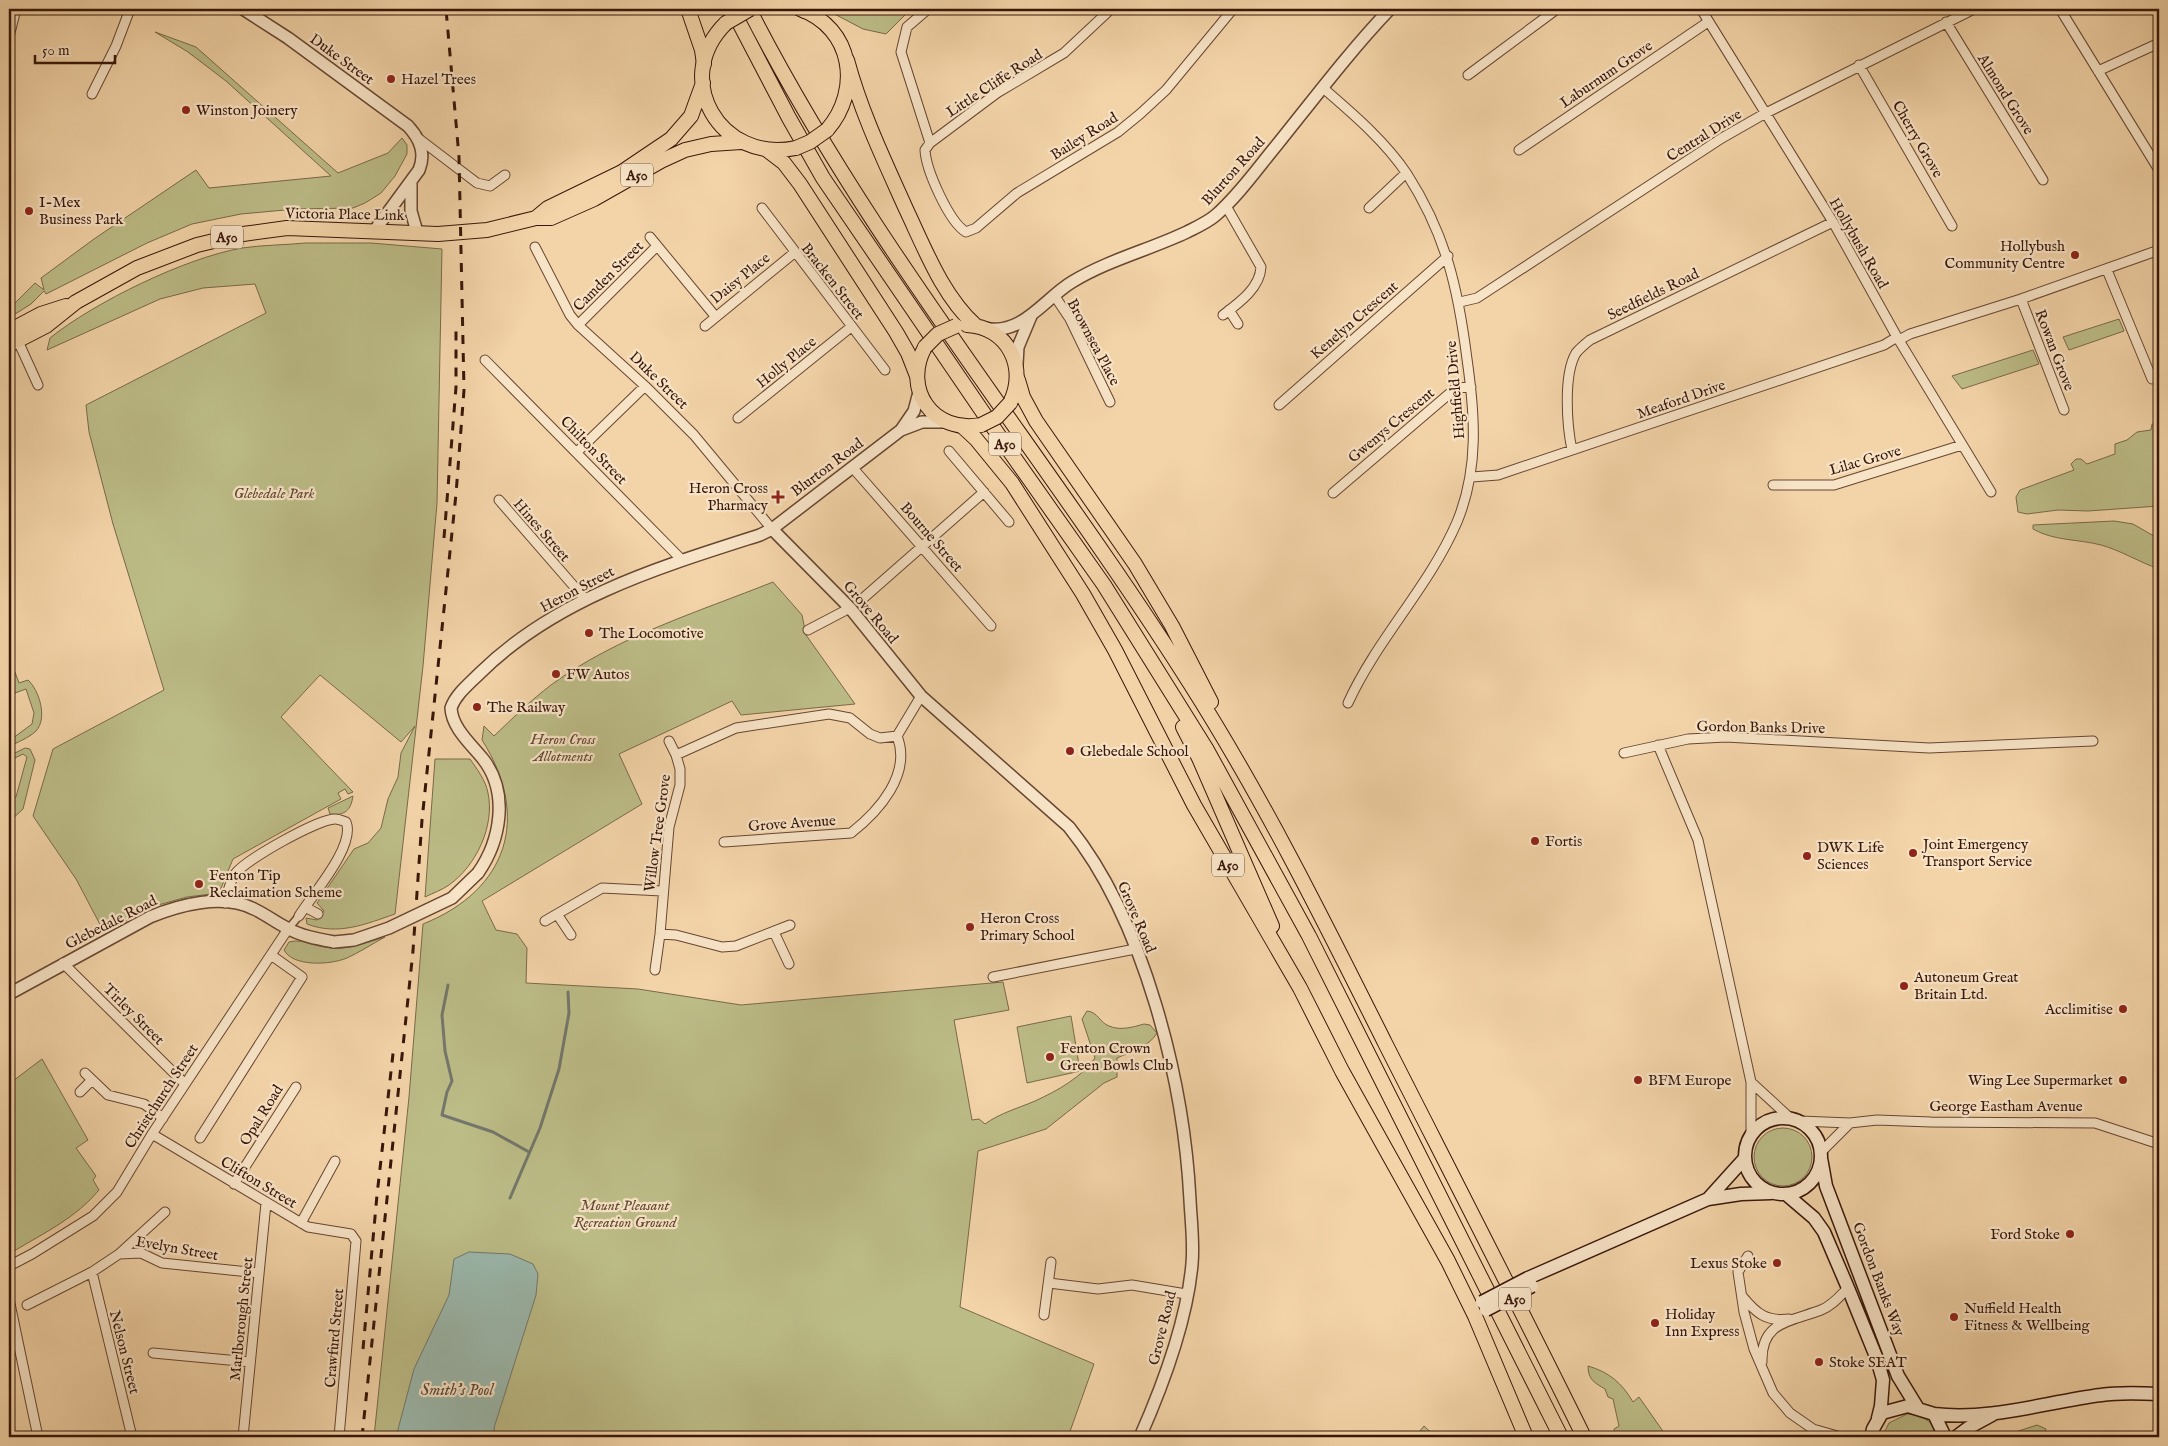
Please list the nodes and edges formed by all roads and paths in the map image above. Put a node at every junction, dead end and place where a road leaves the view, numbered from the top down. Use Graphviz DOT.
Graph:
graph roads {
  1 [pos="16,9"];
  2 [pos="130,9"];
  3 [pos="243,9"];
  4 [pos="688,9"];
  5 [pos="732,9"];
  6 [pos="750,9"];
  7 [pos="803,9"];
  8 [pos="928,9"];
  9 [pos="1111,9"];
  10 [pos="1233,9"];
  11 [pos="1390,9"];
  12 [pos="1557,9"];
  13 [pos="1700,9"];
  14 [pos="1974,9"];
  15 [pos="2060,9"];
  16 [pos="1708,22"];
  17 [pos="1946,22"];
  18 [pos="9,37"];
  19 [pos="2159,43"];
  20 [pos="847,60"];
  21 [pos="704,64"];
  22 [pos="1859,65"];
  23 [pos="2098,71"];
  24 [pos="1468,75"];
  25 [pos="703,83"];
  26 [pos="1323,88"];
  27 [pos="92,94"];
  28 [pos="1764,114"];
  29 [pos="418,138"];
  30 [pos="741,142"];
  31 [pos="930,143"];
  32 [pos="766,150"];
  33 [pos="1519,150"];
  34 [pos="2159,170"];
  35 [pos="1406,173"];
  36 [pos="505,175"];
  37 [pos="2043,180"];
  38 [pos="410,184"];
  39 [pos="1226,206"];
  40 [pos="762,208"];
  41 [pos="1369,208"];
  42 [pos="536,218"];
  43 [pos="1833,222"];
  44 [pos="1952,226"];
  45 [pos="375,230"];
  46 [pos="417,232"];
  47 [pos="650,237"];
  48 [pos="657,246"];
  49 [pos="535,247"];
  50 [pos="2159,250"];
  51 [pos="794,253"];
  52 [pos="1448,256"];
  53 [pos="2107,270"];
  54 [pos="1054,295"];
  55 [pos="2021,299"];
  56 [pos="1460,302"];
  57 [pos="715,316"];
  58 [pos="1030,316"];
  59 [pos="1238,324"];
  60 [pos="578,325"];
  61 [pos="705,326"];
  62 [pos="851,327"];
  63 [pos="980,327"];
  64 [pos="1898,338"];
  65 [pos="12,339"];
  66 [pos="485,360"];
  67 [pos="1017,365"];
  68 [pos="885,370"];
  69 [pos="917,376"];
  70 [pos="2152,379"];
  71 [pos="1018,380"];
  72 [pos="38,385"];
  73 [pos="645,386"];
  74 [pos="1471,386"];
  75 [pos="920,392"];
  76 [pos="1110,402"];
  77 [pos="1279,405"];
  78 [pos="2064,410"];
  79 [pos="738,418"];
  80 [pos="946,422"];
  81 [pos="962,426"];
  82 [pos="901,430"];
  83 [pos="1962,445"];
  84 [pos="1572,450"];
  85 [pos="949,451"];
  86 [pos="578,452"];
  87 [pos="852,467"];
  88 [pos="1472,477"];
  89 [pos="1774,485"];
  90 [pos="984,492"];
  91 [pos="1991,492"];
  92 [pos="1333,493"];
  93 [pos="499,500"];
  94 [pos="1009,522"];
  95 [pos="772,529"];
  96 [pos="921,546"];
  97 [pos="682,560"];
  98 [pos="1104,585"];
  99 [pos="585,599"];
  100 [pos="860,601"];
  101 [pos="850,608"];
  102 [pos="991,626"];
  103 [pos="808,630"];
  104 [pos="921,696"];
  105 [pos="1348,703"];
  106 [pos="451,708"];
  107 [pos="897,736"];
  108 [pos="669,741"];
  109 [pos="2093,741"];
  110 [pos="1658,745"];
  111 [pos="1624,753"];
  112 [pos="676,755"];
  113 [pos="1240,764"];
  114 [pos="724,842"];
  115 [pos="662,891"];
  116 [pos="225,903"];
  117 [pos="304,907"];
  118 [pos="318,914"];
  119 [pos="558,914"];
  120 [pos="299,916"];
  121 [pos="545,920"];
  122 [pos="790,925"];
  123 [pos="288,929"];
  124 [pos="774,932"];
  125 [pos="660,934"];
  126 [pos="571,935"];
  127 [pos="1135,949"];
  128 [pos="271,955"];
  129 [pos="64,963"];
  130 [pos="789,964"];
  131 [pos="655,970"];
  132 [pos="993,978"];
  133 [pos="1300,988"];
  134 [pos="9,994"];
  135 [pos="85,1073"];
  136 [pos="92,1080"];
  137 [pos="1751,1082"];
  138 [pos="185,1084"];
  139 [pos="296,1087"];
  140 [pos="80,1092"];
  141 [pos="162,1118"];
  142 [pos="1794,1119"];
  143 [pos="1850,1123"];
  144 [pos="1751,1133"];
  145 [pos="152,1134"];
  146 [pos="200,1138"];
  147 [pos="2159,1144"];
  148 [pos="1821,1155"];
  149 [pos="1745,1158"];
  150 [pos="336,1161"];
  151 [pos="234,1184"];
  152 [pos="1771,1193"];
  153 [pos="1787,1195"];
  154 [pos="1708,1199"];
  155 [pos="266,1203"];
  156 [pos="165,1212"];
  157 [pos="301,1223"];
  158 [pos="356,1241"];
  159 [pos="119,1254"];
  160 [pos="1748,1256"];
  161 [pos="1051,1262"];
  162 [pos="9,1266"];
  163 [pos="92,1272"];
  164 [pos="259,1273"];
  165 [pos="1049,1283"];
  166 [pos="1848,1288"];
  167 [pos="1186,1294"];
  168 [pos="1742,1296"];
  169 [pos="9,1299"];
  170 [pos="27,1305"];
  171 [pos="1479,1309"];
  172 [pos="1044,1315"];
  173 [pos="1790,1319"];
  174 [pos="154,1353"];
  175 [pos="250,1362"];
  176 [pos="1762,1367"];
  177 [pos="2159,1394"];
  178 [pos="1565,1398"];
  179 [pos="1918,1407"];
  180 [pos="1997,1413"];
  181 [pos="1934,1414"];
  182 [pos="1878,1418"];
  183 [pos="38,1437"];
  184 [pos="132,1437"];
  185 [pos="243,1437"];
  186 [pos="339,1437"];
  187 [pos="1140,1437"];
  188 [pos="1526,1437"];
  189 [pos="1561,1437"];
  190 [pos="1584,1437"];
  191 [pos="1591,1437"];
  192 [pos="1841,1437"];
  193 [pos="1871,1437"];
  194 [pos="1945,1437"];
  195 [pos="1956,1437"];
  1 -- 18 [label="street"];
  2 -- 27 [label="street"];
  3 -- 29 [label="street, Duke Street"];
  4 -- 21 [label="main road"];
  5 -- 98 [label="main road, A50"];
  6 -- 21 [label="main road, A50, bridge"];
  6 -- 113 [label="main road, A50"];
  7 -- 20 [label="main road, A50"];
  8 -- 31 [label="street"];
  9 -- 31 [label="street, Little Cliffe Road"];
  10 -- 31 [label="street, Bailey Road"];
  11 -- 26 [label="street, Blurton Road"];
  12 -- 24 [label="street"];
  13 -- 16 [label="street, Hollybush Road"];
  14 -- 17 [label="street, Central Drive"];
  15 -- 23 [label="street"];
  16 -- 28 [label="street, Hollybush Road"];
  16 -- 33 [label="street, Laburnum Grove"];
  17 -- 22 [label="street, Central Drive"];
  17 -- 37 [label="street, Almond Grove"];
  19 -- 23 [label="street"];
  20 -- 32 [label="main road, A50, bridge"];
  20 -- 63 [label="main road, A50"];
  21 -- 25 [label="main road, A50"];
  22 -- 28 [label="street, Central Drive"];
  22 -- 44 [label="street, Cherry Grove"];
  23 -- 34 [label="street"];
  25 -- 30 [label="main road, A50"];
  25 -- 42 [label="main road, Victoria Place Link / A50"];
  26 -- 35 [label="street, Highfield Drive"];
  26 -- 39 [label="street, Blurton Road"];
  28 -- 43 [label="street, Hollybush Road"];
  28 -- 56 [label="street, Central Drive"];
  29 -- 36 [label="street, Duke Street"];
  29 -- 38 [label="street"];
  30 -- 32 [label="main road, A50"];
  30 -- 42 [label="main road, Victoria Place Link / A50"];
  32 -- 69 [label="main road, A50"];
  35 -- 41 [label="street"];
  35 -- 52 [label="street, Highfield Drive"];
  38 -- 45 [label="street"];
  38 -- 46 [label="street"];
  39 -- 54 [label="street, Blurton Road"];
  39 -- 59 [label="street"];
  40 -- 51 [label="street, Bracken Street"];
  42 -- 46 [label="main road, Victoria Place Link / A50"];
  43 -- 64 [label="street, Hollybush Road"];
  43 -- 84 [label="street, Seedfields Road"];
  45 -- 46 [label="main road, Victoria Place Link / A50"];
  45 -- 65 [label="main road, Victoria Place Link / A50"];
  47 -- 48 [label="street"];
  48 -- 57 [label="street"];
  48 -- 60 [label="street, Camden Street"];
  49 -- 60 [label="street, Duke Street"];
  50 -- 53 [label="street, Meaford Drive"];
  51 -- 57 [label="street, Daisy Place"];
  51 -- 62 [label="street, Bracken Street"];
  52 -- 56 [label="street, Highfield Drive"];
  52 -- 77 [label="street, Kenelyn Crescent"];
  53 -- 55 [label="street, Meaford Drive"];
  53 -- 70 [label="street"];
  54 -- 58 [label="street, Blurton Road"];
  54 -- 76 [label="street, Brownsea Place"];
  55 -- 64 [label="street, Meaford Drive"];
  55 -- 78 [label="street, Rowan Grove"];
  56 -- 74 [label="street, Highfield Drive"];
  57 -- 61 [label="street, Daisy Place"];
  58 -- 63 [label="street, Blurton Road"];
  58 -- 67 [label="street, Blurton Road"];
  60 -- 73 [label="street, Duke Street"];
  62 -- 68 [label="street, Bracken Street"];
  62 -- 79 [label="street, Holly Place"];
  63 -- 67 [label="main road, A50"];
  63 -- 69 [label="main road, A50, bridge"];
  64 -- 83 [label="street, Hollybush Road"];
  64 -- 84 [label="street, Meaford Drive"];
  65 -- 72 [label="street"];
  66 -- 86 [label="street, Chilton Street"];
  67 -- 71 [label="main road, A50"];
  69 -- 75 [label="main road, A50"];
  71 -- 81 [label="main road, A50, bridge"];
  71 -- 113 [label="main road, A50"];
  73 -- 86 [label="street"];
  73 -- 95 [label="street, Duke Street"];
  74 -- 88 [label="street, Highfield Drive"];
  74 -- 92 [label="street, Gwenys Crescent"];
  75 -- 80 [label="main road, A50"];
  75 -- 82 [label="street, Blurton Road"];
  80 -- 81 [label="main road, A50"];
  80 -- 82 [label="street, Blurton Road"];
  81 -- 133 [label="main road, A50"];
  82 -- 87 [label="street, Blurton Road"];
  83 -- 89 [label="street, Lilac Grove"];
  83 -- 91 [label="street, Hollybush Road"];
  84 -- 88 [label="street, Meaford Drive"];
  85 -- 90 [label="street"];
  86 -- 97 [label="street, Chilton Street"];
  87 -- 95 [label="street, Blurton Road"];
  87 -- 96 [label="street, Bourne Street"];
  88 -- 105 [label="street, Highfield Drive"];
  90 -- 94 [label="street"];
  90 -- 96 [label="street"];
  93 -- 99 [label="street, Hines Street"];
  95 -- 97 [label="street, Heron Street"];
  95 -- 101 [label="street, Grove Road"];
  96 -- 100 [label="street"];
  96 -- 102 [label="street, Bourne Street"];
  97 -- 99 [label="street, Heron Street"];
  98 -- 133 [label="main road, A50"];
  98 -- 189 [label="main road, A50"];
  99 -- 106 [label="street, Heron Street"];
  100 -- 101 [label="street"];
  101 -- 103 [label="street"];
  101 -- 104 [label="street, Grove Road"];
  104 -- 107 [label="street"];
  104 -- 127 [label="street, Grove Road"];
  106 -- 123 [label="street, Glebedale Road, bridge"];
  107 -- 112 [label="street, Willow Tree Grove"];
  107 -- 114 [label="street, Grove Avenue"];
  108 -- 112 [label="street"];
  109 -- 110 [label="street, Gordon Banks Drive"];
  110 -- 111 [label="street, Gordon Banks Drive"];
  110 -- 137 [label="street"];
  112 -- 115 [label="street, Willow Tree Grove"];
  113 -- 178 [label="main road, A50"];
  115 -- 119 [label="street"];
  115 -- 125 [label="street, Willow Tree Grove"];
  116 -- 117 [label="street, Christchurch Street"];
  116 -- 123 [label="street, Glebedale Road"];
  116 -- 129 [label="street, Glebedale Road"];
  117 -- 118 [label="street"];
  117 -- 120 [label="street, Christchurch Street"];
  119 -- 121 [label="street"];
  119 -- 126 [label="street"];
  120 -- 123 [label="street, Christchurch Street"];
  122 -- 124 [label="street"];
  123 -- 128 [label="street, Christchurch Street"];
  124 -- 125 [label="street"];
  124 -- 130 [label="street"];
  125 -- 131 [label="street, Willow Tree Grove"];
  127 -- 132 [label="street"];
  127 -- 167 [label="street, Grove Road"];
  128 -- 138 [label="street, Christchurch Street"];
  128 -- 146 [label="street"];
  129 -- 134 [label="street, Glebedale Road"];
  129 -- 138 [label="street, Tirley Street"];
  133 -- 171 [label="main road, A50"];
  135 -- 136 [label="street"];
  136 -- 140 [label="street"];
  136 -- 141 [label="street"];
  137 -- 142 [label="street"];
  137 -- 144 [label="street"];
  138 -- 141 [label="street, Christchurch Street"];
  139 -- 151 [label="street, Opal Road"];
  141 -- 145 [label="street, Christchurch Street"];
  142 -- 143 [label="street, George Eastham Avenue"];
  142 -- 144 [label="main road"];
  142 -- 148 [label="main road"];
  143 -- 147 [label="street, George Eastham Avenue"];
  143 -- 148 [label="street"];
  144 -- 149 [label="main road"];
  145 -- 151 [label="street, Clifton Street"];
  145 -- 162 [label="street, Christchurch Street"];
  148 -- 153 [label="main road"];
  148 -- 179 [label="main road, Gordon Banks Way"];
  149 -- 152 [label="main road"];
  149 -- 154 [label="main road"];
  150 -- 157 [label="street"];
  151 -- 155 [label="street, Clifton Street"];
  152 -- 153 [label="main road"];
  152 -- 154 [label="main road"];
  153 -- 166 [label="main road, Gordon Banks Way"];
  154 -- 171 [label="main road, bridge"];
  155 -- 157 [label="street, Clifton Street"];
  155 -- 164 [label="street, Marlborough Street"];
  156 -- 159 [label="street, Evelyn Street"];
  157 -- 158 [label="street, Clifton Street"];
  158 -- 186 [label="street, Crawfurd Street"];
  159 -- 163 [label="street, Evelyn Street"];
  159 -- 164 [label="street, Evelyn Street"];
  160 -- 168 [label="street"];
  161 -- 165 [label="street"];
  163 -- 170 [label="street, Evelyn Street"];
  163 -- 184 [label="street, Nelson Street"];
  164 -- 175 [label="street, Marlborough Street"];
  165 -- 167 [label="street"];
  165 -- 172 [label="street"];
  166 -- 173 [label="street"];
  166 -- 182 [label="main road, Gordon Banks Way"];
  167 -- 187 [label="street, Grove Road"];
  168 -- 173 [label="street"];
  168 -- 176 [label="street"];
  169 -- 183 [label="street"];
  171 -- 188 [label="main road, A50"];
  173 -- 176 [label="street"];
  174 -- 175 [label="street"];
  175 -- 185 [label="street, Marlborough Street"];
  176 -- 192 [label="street"];
  177 -- 180 [label="main road"];
  178 -- 190 [label="main road, A50"];
  178 -- 191 [label="main road"];
  179 -- 181 [label="main road"];
  179 -- 182 [label="main road"];
  180 -- 181 [label="main road"];
  180 -- 195 [label="main road"];
  181 -- 194 [label="main road"];
  182 -- 193 [label="main road, Gordon Banks Way"];
}
